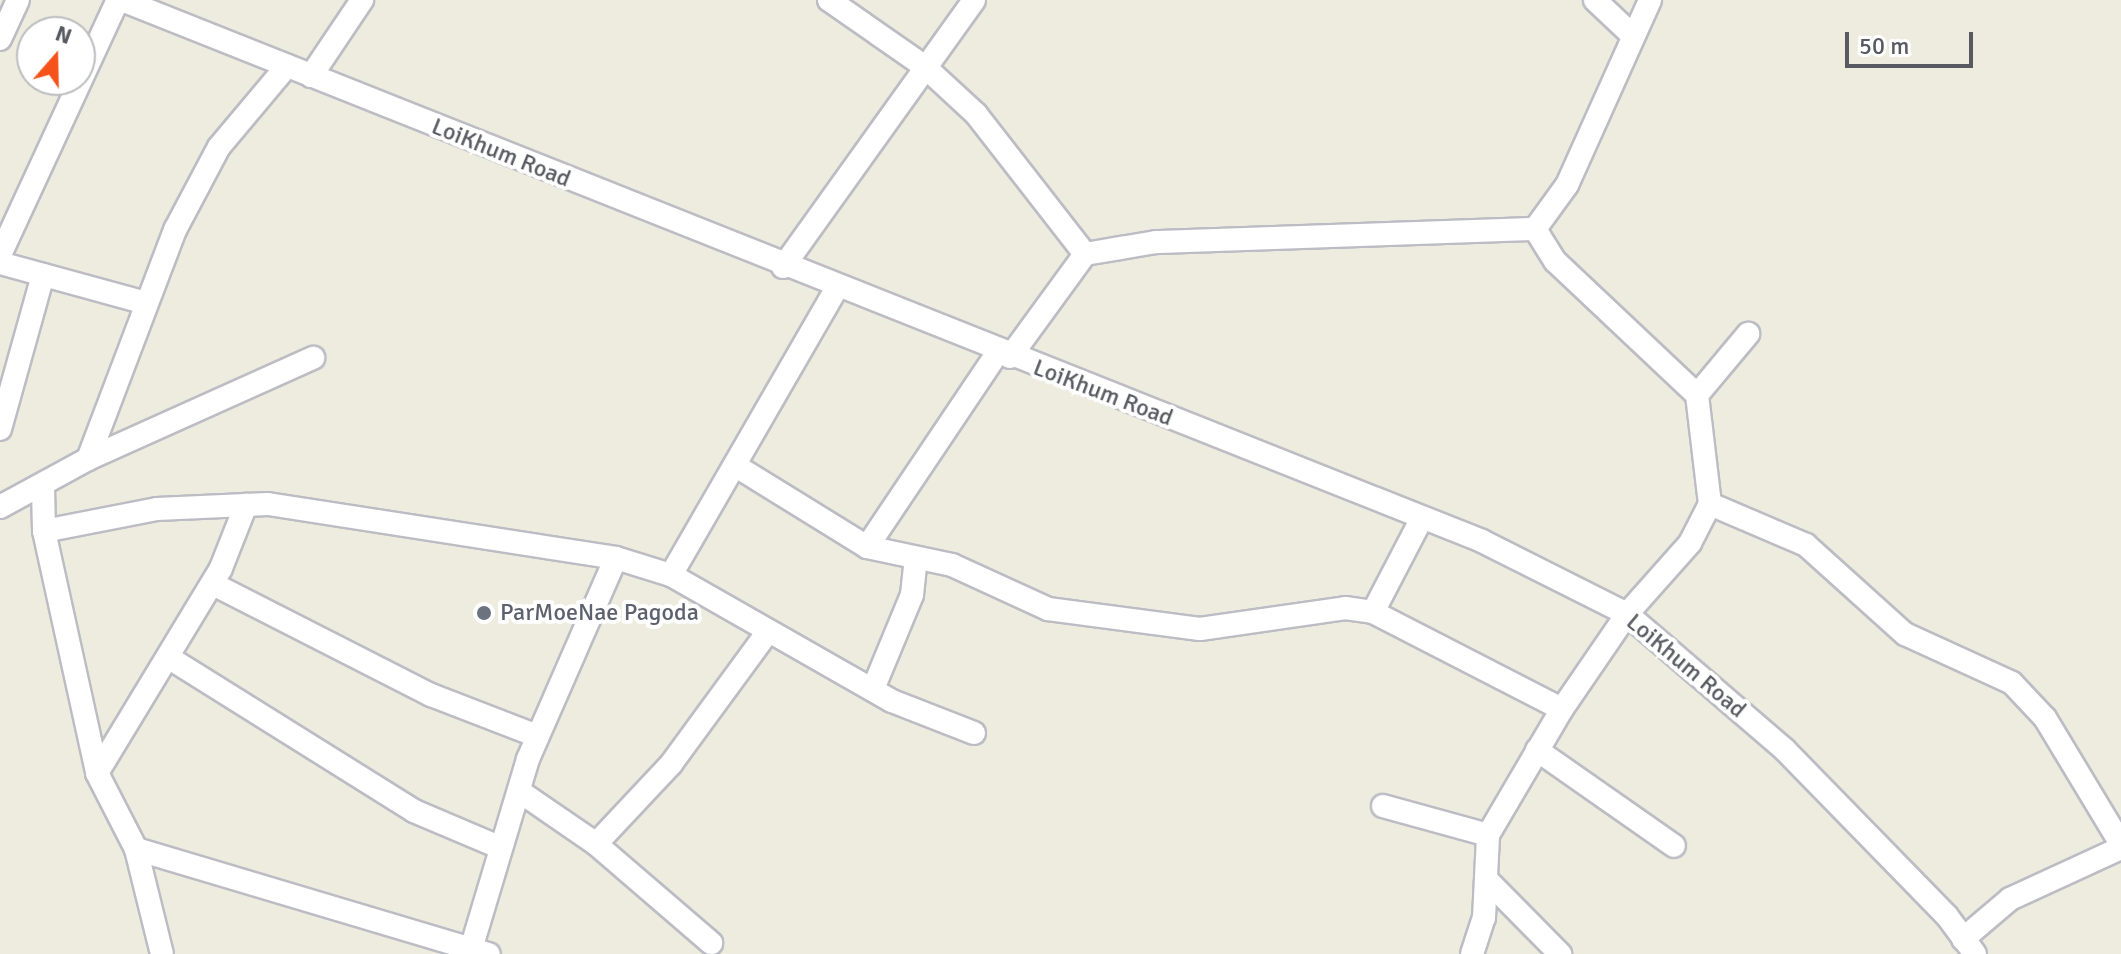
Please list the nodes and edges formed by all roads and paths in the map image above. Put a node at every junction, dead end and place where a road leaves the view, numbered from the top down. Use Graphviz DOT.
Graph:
graph roads {
  1 [pos="18,0"];
  2 [pos="120,0"];
  3 [pos="362,0"];
  4 [pos="829,0"];
  5 [pos="974,0"];
  6 [pos="1595,0"];
  7 [pos="1650,0"];
  8 [pos="1632,35"];
  9 [pos="0,39"];
  10 [pos="287,66"];
  11 [pos="924,66"];
  12 [pos="311,76"];
  13 [pos="1535,229"];
  14 [pos="1085,254"];
  15 [pos="0,255"];
  16 [pos="0,263"];
  17 [pos="783,267"];
  18 [pos="43,275"];
  19 [pos="836,289"];
  20 [pos="146,303"];
  21 [pos="1748,334"];
  22 [pos="1004,354"];
  23 [pos="313,358"];
  24 [pos="1697,395"];
  25 [pos="0,429"];
  26 [pos="88,459"];
  27 [pos="736,466"];
  28 [pos="43,487"];
  29 [pos="1710,504"];
  30 [pos="246,505"];
  31 [pos="0,507"];
  32 [pos="1422,518"];
  33 [pos="44,531"];
  34 [pos="867,547"];
  35 [pos="616,558"];
  36 [pos="916,558"];
  37 [pos="671,575"];
  38 [pos="213,584"];
  39 [pos="1373,612"];
  40 [pos="1627,614"];
  41 [pos="767,633"];
  42 [pos="171,659"];
  43 [pos="873,689"];
  44 [pos="1562,709"];
  45 [pos="974,733"];
  46 [pos="537,736"];
  47 [pos="1537,750"];
  48 [pos="97,773"];
  49 [pos="519,791"];
  50 [pos="1383,806"];
  51 [pos="1488,835"];
  52 [pos="596,844"];
  53 [pos="497,846"];
  54 [pos="1674,846"];
  55 [pos="2121,846"];
  56 [pos="136,849"];
  57 [pos="1488,881"];
  58 [pos="711,943"];
  59 [pos="1969,946"];
  60 [pos="480,952"];
  61 [pos="162,954"];
  62 [pos="1472,954"];
  63 [pos="1560,954"];
  1 -- 9 [label="street"];
  2 -- 10 [label="street, LoiKhum Road"];
  2 -- 15 [label="street"];
  3 -- 12 [label="street"];
  4 -- 11 [label="street"];
  5 -- 11 [label="street"];
  6 -- 8 [label="street"];
  7 -- 8 [label="street"];
  8 -- 13 [label="street"];
  10 -- 12 [label="street, LoiKhum Road"];
  10 -- 20 [label="street"];
  11 -- 14 [label="street"];
  11 -- 17 [label="street"];
  12 -- 17 [label="street, LoiKhum Road"];
  13 -- 14 [label="street"];
  13 -- 24 [label="street"];
  14 -- 22 [label="street"];
  16 -- 18 [label="street"];
  17 -- 19 [label="street, LoiKhum Road"];
  18 -- 20 [label="street"];
  18 -- 25 [label="street"];
  19 -- 22 [label="street, LoiKhum Road"];
  19 -- 27 [label="street"];
  20 -- 26 [label="street"];
  21 -- 24 [label="street"];
  22 -- 32 [label="street, LoiKhum Road"];
  22 -- 34 [label="street"];
  23 -- 26 [label="street"];
  24 -- 29 [label="street"];
  26 -- 28 [label="street"];
  27 -- 34 [label="street"];
  27 -- 37 [label="street"];
  28 -- 31 [label="street"];
  28 -- 33 [label="street"];
  29 -- 40 [label="street"];
  29 -- 55 [label="street"];
  30 -- 33 [label="street"];
  30 -- 35 [label="street"];
  30 -- 38 [label="street"];
  32 -- 39 [label="street"];
  32 -- 40 [label="street, LoiKhum Road"];
  33 -- 48 [label="street"];
  34 -- 36 [label="street"];
  35 -- 37 [label="street"];
  35 -- 46 [label="street"];
  36 -- 39 [label="street"];
  36 -- 43 [label="street"];
  37 -- 41 [label="street"];
  38 -- 42 [label="street"];
  38 -- 46 [label="street"];
  39 -- 44 [label="street"];
  40 -- 44 [label="street"];
  40 -- 59 [label="street, LoiKhum Road"];
  41 -- 43 [label="street"];
  41 -- 52 [label="street"];
  42 -- 48 [label="street"];
  42 -- 53 [label="street"];
  43 -- 45 [label="street"];
  44 -- 47 [label="street"];
  46 -- 49 [label="street"];
  47 -- 51 [label="street"];
  47 -- 54 [label="street"];
  48 -- 56 [label="street"];
  49 -- 52 [label="street"];
  49 -- 53 [label="street"];
  50 -- 51 [label="street"];
  51 -- 57 [label="street"];
  52 -- 58 [label="street"];
  53 -- 60 [label="street"];
  55 -- 59 [label="street"];
  56 -- 60 [label="street"];
  56 -- 61 [label="street"];
  57 -- 62 [label="street"];
  57 -- 63 [label="street"];
}
